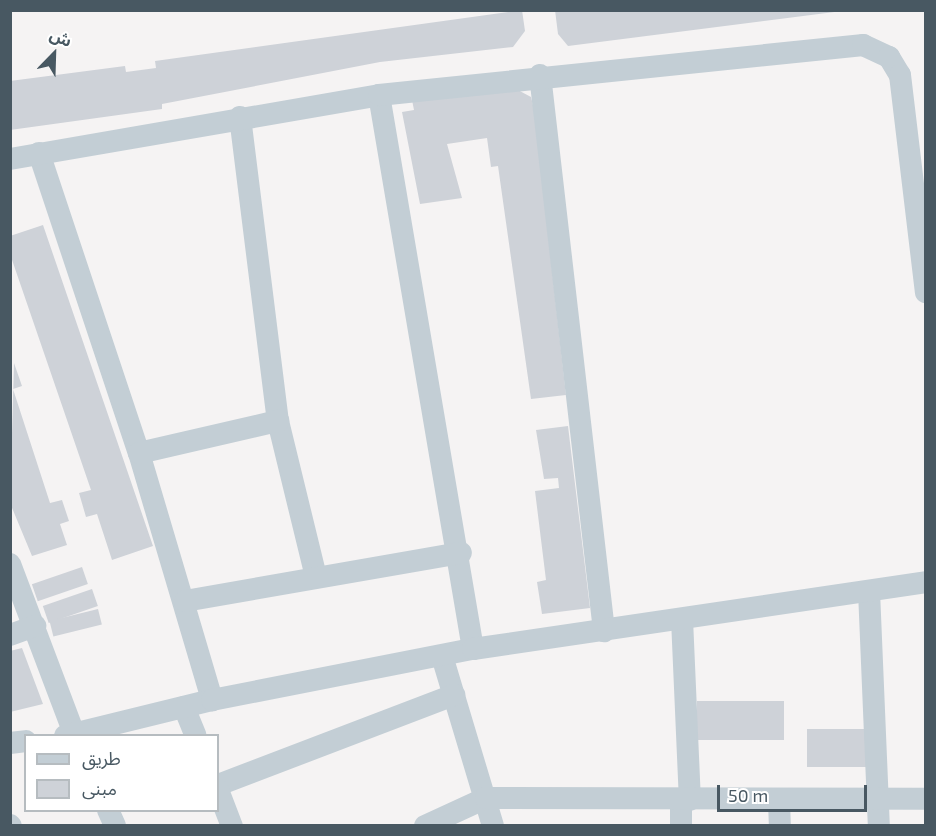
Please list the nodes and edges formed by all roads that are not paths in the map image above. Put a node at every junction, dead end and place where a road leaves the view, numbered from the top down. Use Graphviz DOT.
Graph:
graph roads {
  1 [pos="540,75"];
  2 [pos="379,95"];
  3 [pos="240,117"];
  4 [pos="39,153"];
  5 [pos="10,159"];
  6 [pos="926,292"];
  7 [pos="278,421"];
  8 [pos="139,453"];
  9 [pos="461,553"];
  10 [pos="10,564"];
  11 [pos="315,577"];
  12 [pos="926,582"];
  13 [pos="869,591"];
  14 [pos="185,601"];
  15 [pos="682,619"];
  16 [pos="35,626"];
  17 [pos="604,631"];
  18 [pos="10,635"];
  19 [pos="473,650"];
  20 [pos="442,656"];
  21 [pos="454,695"];
  22 [pos="212,700"];
  23 [pos="184,707"];
  24 [pos="71,734"];
  25 [pos="75,734"];
  26 [pos="196,734"];
  27 [pos="219,785"];
  28 [pos="219,792"];
  29 [pos="486,798"];
  30 [pos="877,799"];
  31 [pos="926,799"];
  32 [pos="685,800"];
  33 [pos="778,801"];
  34 [pos="232,825"];
  35 [pos="425,825"];
  36 [pos="493,825"];
  37 [pos="681,825"];
  38 [pos="780,825"];
  39 [pos="879,825"];
  1 -- 2 [label="street"];
  1 -- 6 [label="street"];
  1 -- 17 [label="street"];
  2 -- 3 [label="street"];
  2 -- 9 [label="street"];
  3 -- 4 [label="street"];
  3 -- 7 [label="street"];
  4 -- 5 [label="street"];
  4 -- 8 [label="street"];
  7 -- 8 [label="street"];
  7 -- 11 [label="street"];
  8 -- 14 [label="street"];
  9 -- 11 [label="street"];
  9 -- 19 [label="street"];
  10 -- 16 [label="street"];
  11 -- 14 [label="street"];
  12 -- 13 [label="street"];
  13 -- 15 [label="street"];
  13 -- 30 [label="street"];
  14 -- 22 [label="street"];
  15 -- 17 [label="street"];
  15 -- 32 [label="street"];
  16 -- 18 [label="street"];
  16 -- 24 [label="street"];
  17 -- 19 [label="street"];
  19 -- 20 [label="street"];
  20 -- 21 [label="street"];
  20 -- 22 [label="street"];
  21 -- 27 [label="street"];
  21 -- 29 [label="street"];
  22 -- 23 [label="street"];
  23 -- 25 [label="street"];
  23 -- 26 [label="street"];
  28 -- 34 [label="street"];
  29 -- 32 [label="street"];
  29 -- 35 [label="street"];
  29 -- 36 [label="street"];
  30 -- 31 [label="street"];
  30 -- 33 [label="street"];
  30 -- 39 [label="street"];
  32 -- 33 [label="street"];
  32 -- 37 [label="street"];
  33 -- 38 [label="street"];
}
